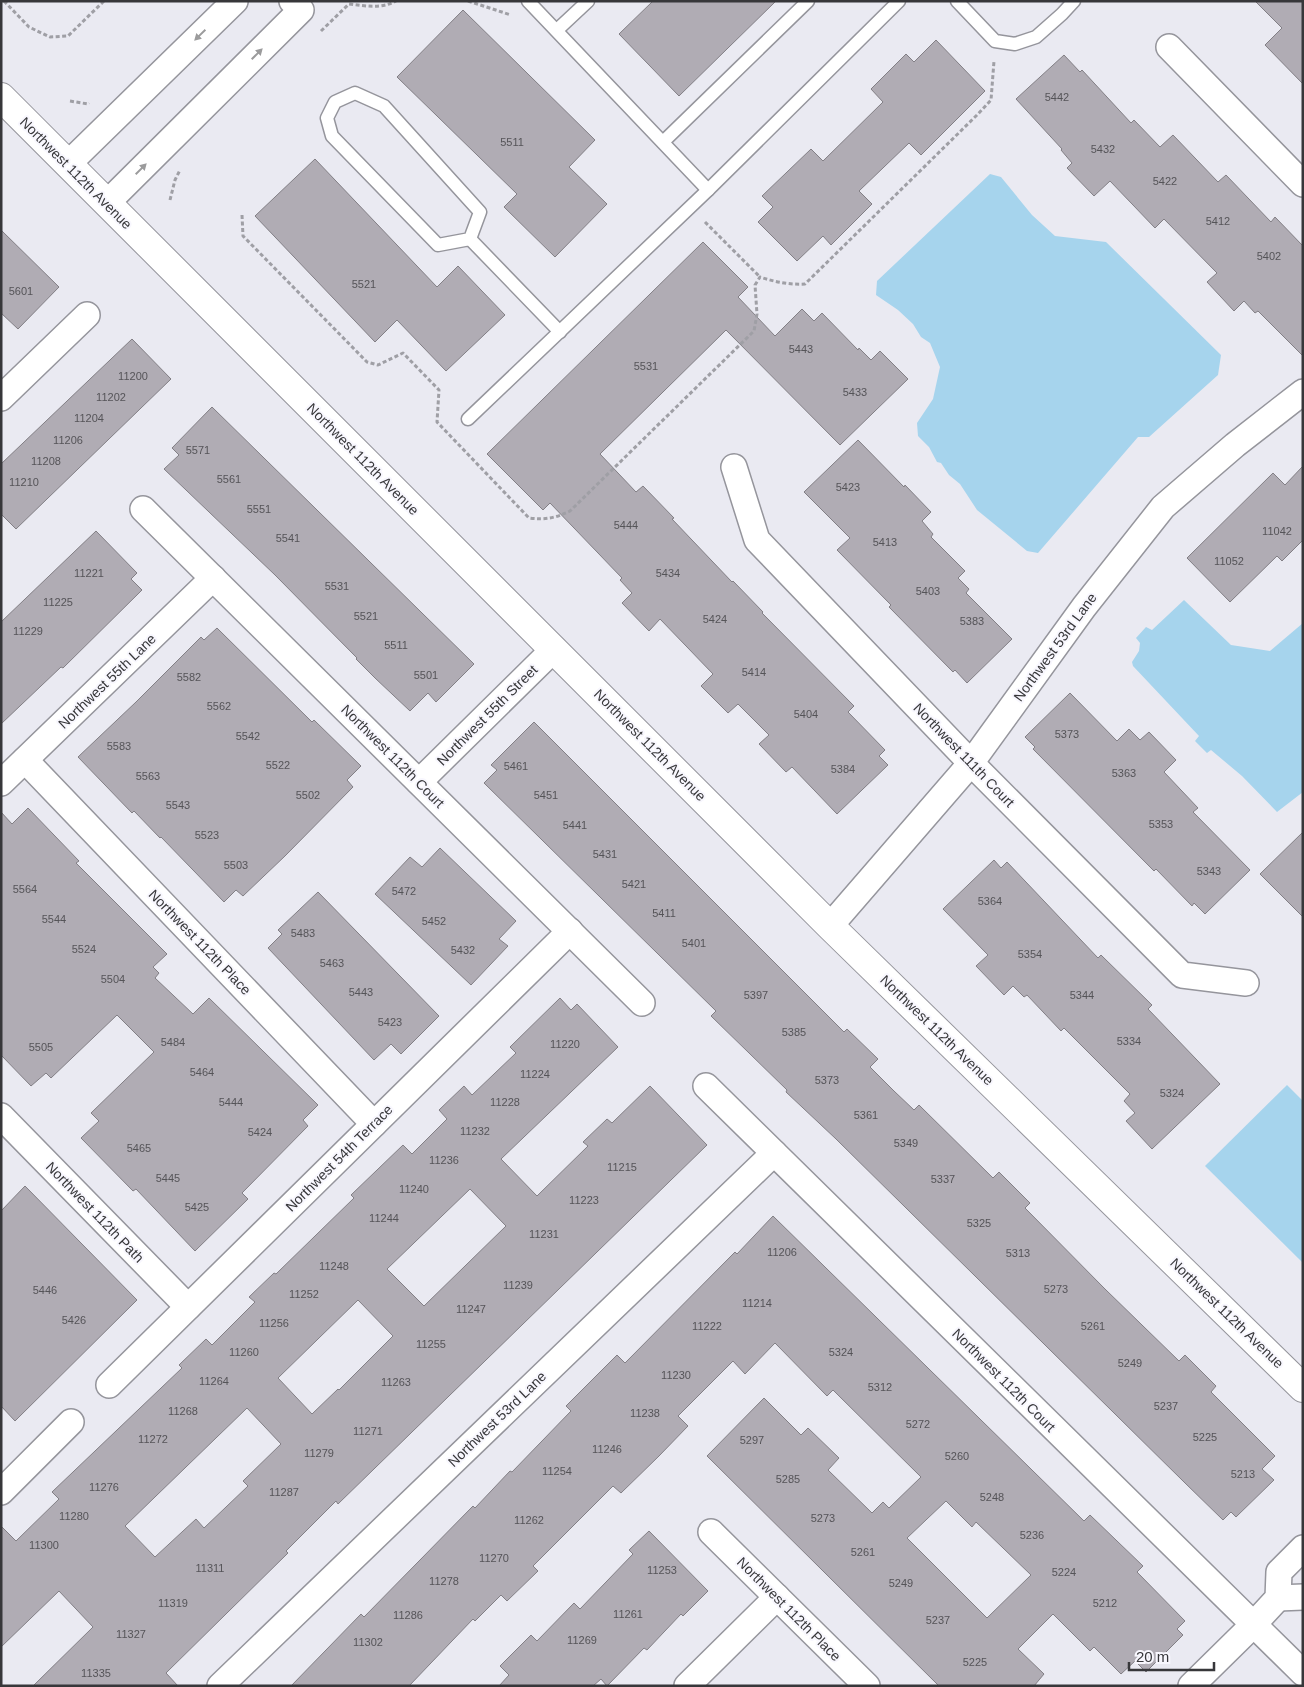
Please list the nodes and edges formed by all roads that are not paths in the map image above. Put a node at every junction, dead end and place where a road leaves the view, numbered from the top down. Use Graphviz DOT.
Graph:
graph roads {
  1 [pos="235,1"];
  2 [pos="528,1"];
  3 [pos="588,1"];
  4 [pos="808,1"];
  5 [pos="899,1"];
  6 [pos="957,1"];
  7 [pos="1074,1"];
  8 [pos="301,4"];
  9 [pos="557,30"];
  10 [pos="1169,47"];
  11 [pos="1,97"];
  12 [pos="663,142"];
  13 [pos="68,164"];
  14 [pos="1303,184"];
  15 [pos="708,190"];
  16 [pos="107,203"];
  17 [pos="470,239"];
  18 [pos="87,315"];
  19 [pos="560,332"];
  20 [pos="4,390"];
  21 [pos="1303,392"];
  22 [pos="468,419"];
  23 [pos="734,467"];
  24 [pos="144,509"];
  25 [pos="213,578"];
  26 [pos="554,649"];
  27 [pos="25,760"];
  28 [pos="971,763"];
  29 [pos="420,782"];
  30 [pos="1,783"];
  31 [pos="830,926"];
  32 [pos="570,931"];
  33 [pos="1246,983"];
  34 [pos="642,1003"];
  35 [pos="706,1086"];
  36 [pos="374,1124"];
  37 [pos="6,1132"];
  38 [pos="774,1153"];
  39 [pos="188,1307"];
  40 [pos="109,1385"];
  41 [pos="1303,1388"];
  42 [pos="71,1422"];
  43 [pos="2,1490"];
  44 [pos="711,1532"];
  45 [pos="1303,1548"];
  46 [pos="777,1597"];
  47 [pos="1303,1597"];
  48 [pos="1278,1598"];
  49 [pos="1253,1625"];
  50 [pos="1303,1673"];
  51 [pos="220,1686"];
  52 [pos="687,1686"];
  53 [pos="867,1686"];
  54 [pos="1191,1686"];
  1 -- 13 [label="street, one-way"];
  2 -- 9 [label="lane"];
  3 -- 9 [label="lane"];
  4 -- 12 [label="lane"];
  5 -- 15 [label="lane"];
  6 -- 7 [label="lane"];
  16 -- 8 [label="street, one-way"];
  9 -- 12 [label="lane"];
  10 -- 14 [label="street"];
  11 -- 13 [label="street, Northwest 112th Avenue"];
  12 -- 15 [label="lane"];
  13 -- 16 [label="street, Northwest 112th Avenue"];
  15 -- 19 [label="lane"];
  16 -- 26 [label="street, Northwest 112th Avenue"];
  17 -- 17 [label="lane"];
  17 -- 19 [label="lane"];
  18 -- 20 [label="street"];
  19 -- 22 [label="lane"];
  21 -- 28 [label="street, Northwest 53rd Lane"];
  23 -- 28 [label="street, Northwest 111th Court"];
  24 -- 25 [label="street, Northwest 112th Court"];
  25 -- 27 [label="street, Northwest 55th Lane"];
  25 -- 29 [label="street, Northwest 112th Court"];
  26 -- 29 [label="street, Northwest 55th Street"];
  26 -- 31 [label="street, Northwest 112th Avenue"];
  27 -- 30 [label="street, Northwest 55th Lane"];
  27 -- 36 [label="street, Northwest 112th Place"];
  28 -- 31 [label="street, Northwest 53rd Lane"];
  28 -- 33 [label="street, Northwest 111th Court"];
  29 -- 32 [label="street, Northwest 112th Court"];
  31 -- 41 [label="street, Northwest 112th Avenue"];
  32 -- 34 [label="street, Northwest 112th Court"];
  32 -- 36 [label="street, Northwest 54th Terrace"];
  35 -- 38 [label="street, Northwest 112th Court"];
  36 -- 39 [label="street, Northwest 54th Terrace"];
  37 -- 39 [label="street, Northwest 112th Path"];
  38 -- 49 [label="street, Northwest 112th Court"];
  38 -- 51 [label="street, Northwest 53rd Lane"];
  39 -- 40 [label="street, Northwest 54th Terrace"];
  42 -- 43 [label="street"];
  44 -- 46 [label="street, Northwest 112th Place"];
  45 -- 48 [label="street"];
  46 -- 52 [label="street"];
  46 -- 53 [label="street, Northwest 112th Place"];
  47 -- 48 [label="street"];
  48 -- 49 [label="street"];
  49 -- 50 [label="street, Northwest 112th Court"];
  49 -- 54 [label="street"];
}
